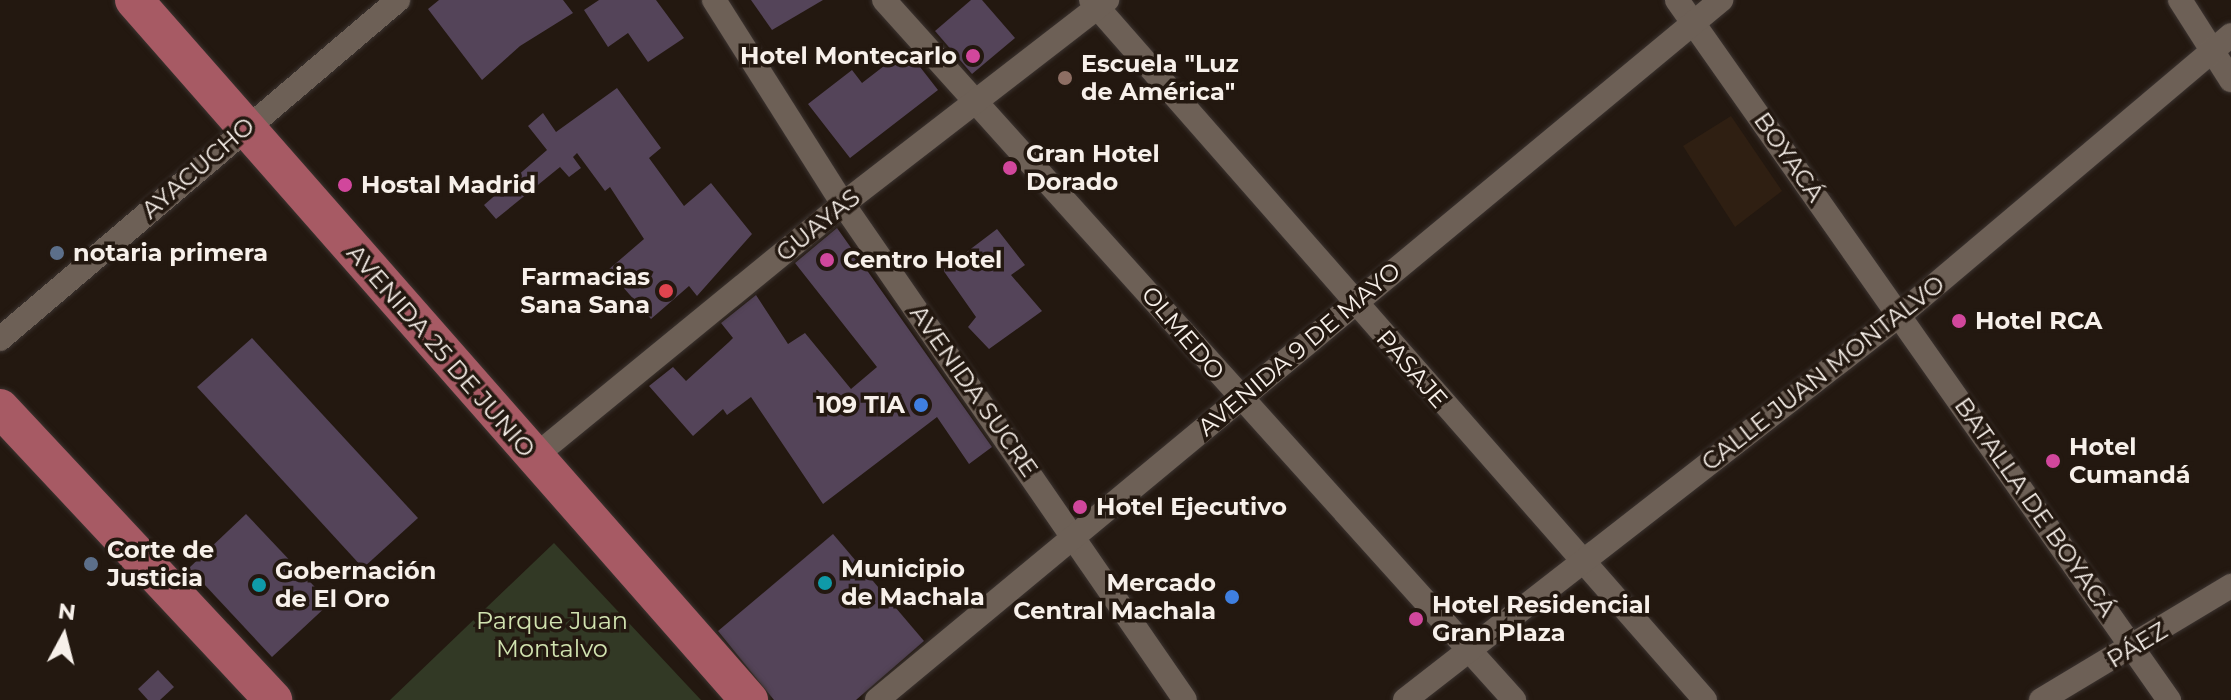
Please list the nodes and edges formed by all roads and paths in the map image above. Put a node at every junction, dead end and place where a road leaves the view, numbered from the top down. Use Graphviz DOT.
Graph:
graph roads {
  1 [pos="134,0"];
  2 [pos="398,0"];
  3 [pos="714,0"];
  4 [pos="884,0"];
  5 [pos="1677,0"];
  6 [pos="1721,0"];
  7 [pos="2180,0"];
  8 [pos="1099,2"];
  9 [pos="1693,23"];
  10 [pos="2222,43"];
  11 [pos="2231,80"];
  12 [pos="978,102"];
  13 [pos="245,128"];
  14 [pos="843,204"];
  15 [pos="1355,303"];
  16 [pos="1901,314"];
  17 [pos="0,339"];
  18 [pos="1237,398"];
  19 [pos="0,408"];
  20 [pos="534,457"];
  21 [pos="1076,539"];
  22 [pos="1582,564"];
  23 [pos="2231,586"];
  24 [pos="2134,648"];
  25 [pos="1467,650"];
  26 [pos="266,698"];
  27 [pos="749,700"];
  28 [pos="877,700"];
  29 [pos="1185,700"];
  30 [pos="1405,700"];
  31 [pos="1514,700"];
  32 [pos="1705,700"];
  33 [pos="2041,700"];
  34 [pos="2169,700"];
  1 -- 13 [label="main road, AVENIDA 25 DE JUNIO"];
  2 -- 13 [label="street, AYACUCHO"];
  3 -- 14 [label="street, AVENIDA SUCRE"];
  4 -- 12 [label="street, OLMEDO"];
  5 -- 9 [label="street, BOYACÁ"];
  6 -- 9 [label="street, AVENIDA 9 DE MAYO"];
  7 -- 10 [label="street"];
  8 -- 12 [label="street, GUAYAS"];
  8 -- 15 [label="street, PASAJE"];
  9 -- 15 [label="street, AVENIDA 9 DE MAYO"];
  9 -- 16 [label="street, BOYACÁ"];
  10 -- 11 [label="street"];
  10 -- 16 [label="street, CALLE JUAN MONTALVO"];
  12 -- 14 [label="street, GUAYAS"];
  12 -- 18 [label="street, OLMEDO"];
  13 -- 17 [label="street, AYACUCHO"];
  13 -- 20 [label="main road, AVENIDA 25 DE JUNIO"];
  14 -- 20 [label="street, GUAYAS"];
  14 -- 21 [label="street, AVENIDA SUCRE"];
  15 -- 18 [label="street, AVENIDA 9 DE MAYO"];
  15 -- 22 [label="street, PASAJE"];
  16 -- 22 [label="street, CALLE JUAN MONTALVO"];
  16 -- 24 [label="street, BATALLA DE BOYACÁ"];
  18 -- 21 [label="street, AVENIDA 9 DE MAYO"];
  18 -- 25 [label="street, OLMEDO"];
  19 -- 26 [label="main road"];
  20 -- 27 [label="main road, AVENIDA 25 DE JUNIO"];
  21 -- 28 [label="street, AVENIDA 9 DE MAYO"];
  21 -- 29 [label="street, AVENIDA SUCRE"];
  22 -- 25 [label="street, CALLE JUAN MONTALVO"];
  22 -- 32 [label="street, PASAJE"];
  23 -- 24 [label="street, PÁEZ"];
  24 -- 33 [label="street, PÁEZ"];
  24 -- 34 [label="street, BATALLA DE BOYACÁ"];
  25 -- 30 [label="street, CALLE JUAN MONTALVO"];
  25 -- 31 [label="street, OLMEDO"];
}
